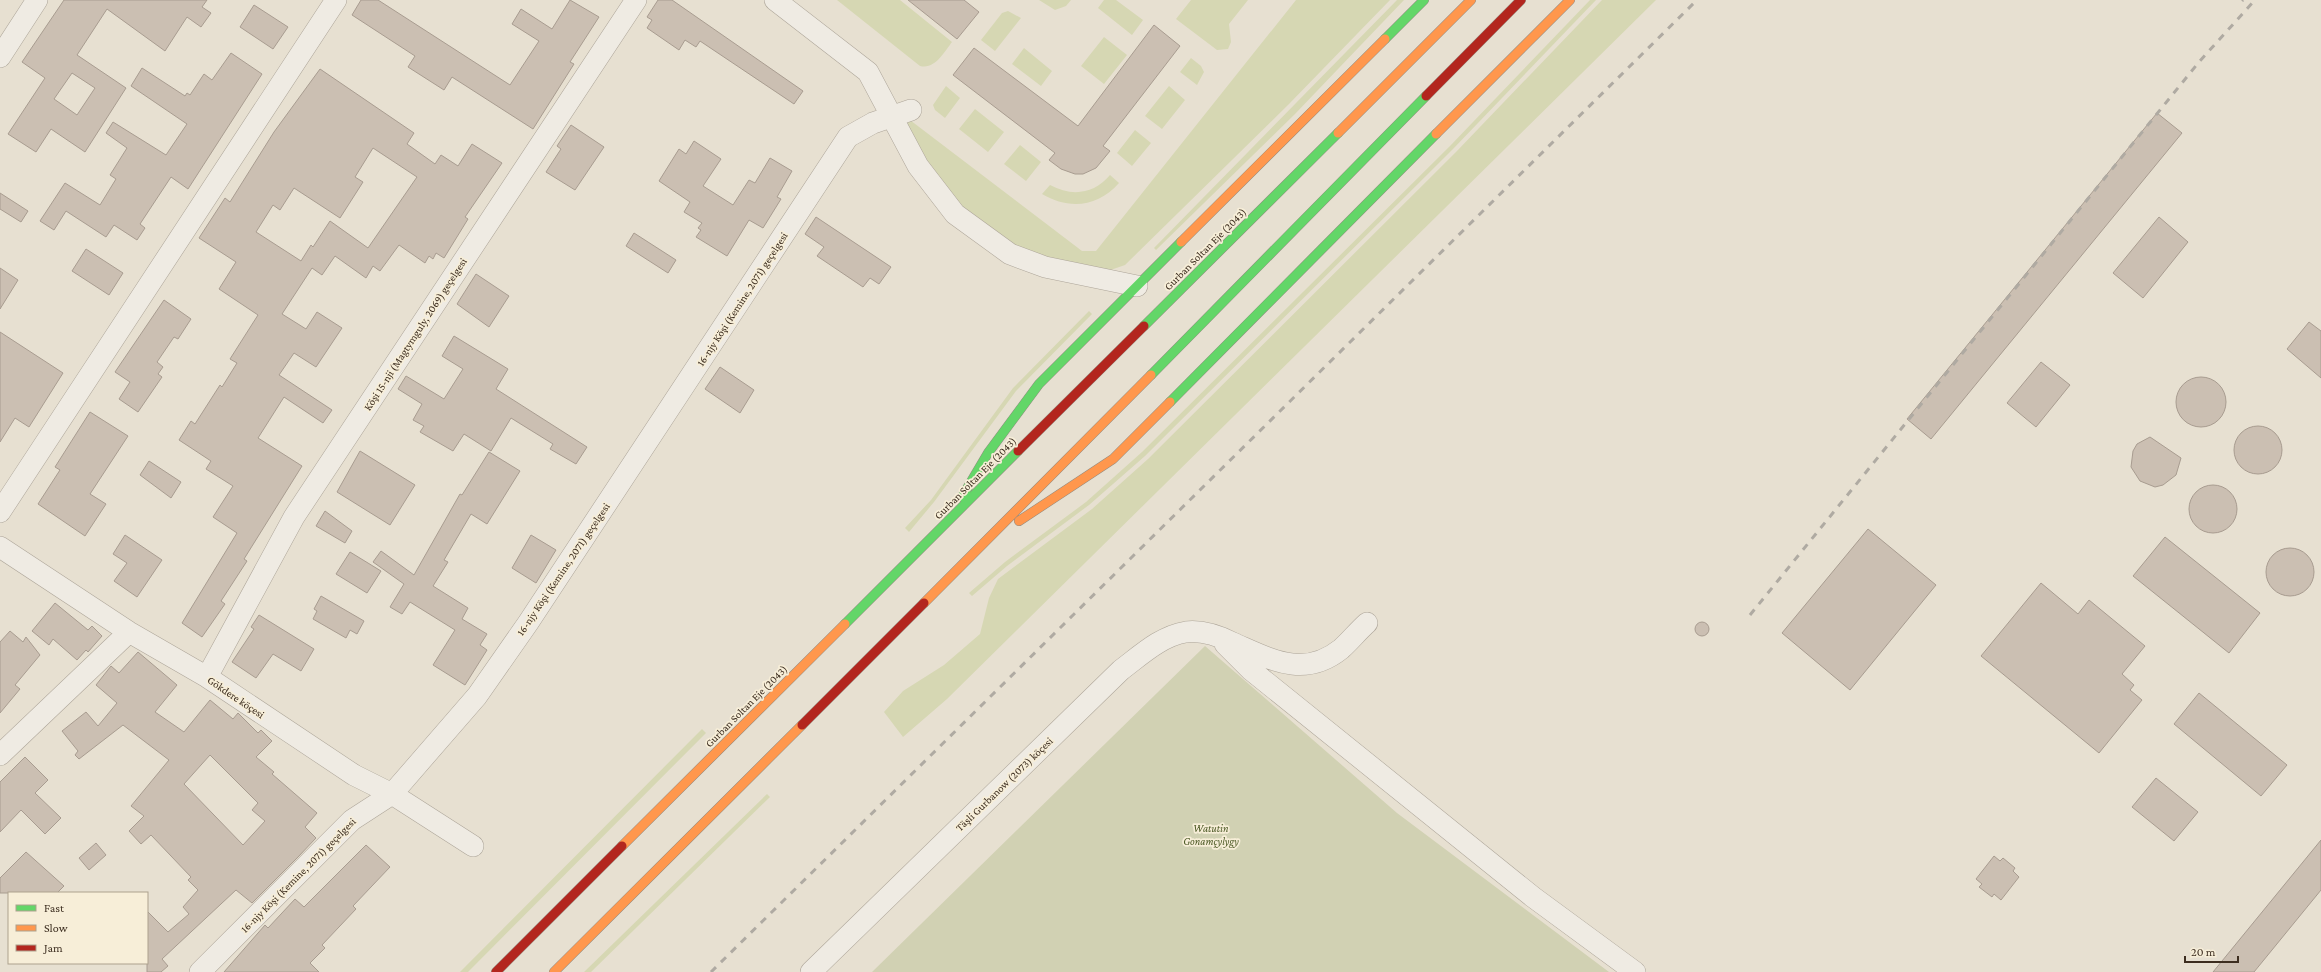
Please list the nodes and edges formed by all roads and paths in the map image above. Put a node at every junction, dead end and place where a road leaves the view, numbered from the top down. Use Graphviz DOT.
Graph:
graph roads {
  1 [pos="37,0"];
  2 [pos="336,0"];
  3 [pos="636,0"];
  4 [pos="775,0"];
  5 [pos="1424,0"];
  6 [pos="1471,0"];
  7 [pos="1521,0"];
  8 [pos="1570,0"];
  9 [pos="0,57"];
  10 [pos="911,110"];
  11 [pos="882,120"];
  12 [pos="1137,286"];
  13 [pos="0,512"];
  14 [pos="946,524"];
  15 [pos="0,546"];
  16 [pos="980,548"];
  17 [pos="1367,623"];
  18 [pos="129,632"];
  19 [pos="1216,635"];
  20 [pos="206,677"];
  21 [pos="0,755"];
  22 [pos="392,794"];
  23 [pos="473,846"];
  24 [pos="200,972"];
  25 [pos="496,972"];
  26 [pos="554,972"];
  27 [pos="811,972"];
  28 [pos="1635,972"];
  1 -- 9 [label="street"];
  2 -- 13 [label="street"];
  3 -- 20 [label="street, Köşi 15-nji (Magtymguly, 2069) geçelgesi"];
  4 -- 11 [label="street"];
  5 -- 12 [label="highway"];
  6 -- 14 [label="highway, Gurban Soltan Eje (2043)"];
  7 -- 16 [label="highway"];
  8 -- 16 [label="highway"];
  10 -- 11 [label="street, 16-njy Köşi (Kemine, 2071) geçelgesi"];
  11 -- 12 [label="street"];
  11 -- 22 [label="street, 16-njy Köşi (Kemine, 2071) geçelgesi"];
  12 -- 14 [label="highway"];
  14 -- 25 [label="highway, Gurban Soltan Eje (2043)"];
  15 -- 18 [label="street, Gökdere köçesi"];
  16 -- 26 [label="highway"];
  17 -- 19 [label="street, Täşli Gurbanow (2073) köçesi"];
  18 -- 20 [label="street, Gökdere köçesi"];
  18 -- 21 [label="street"];
  19 -- 27 [label="street, Täşli Gurbanow (2073) köçesi"];
  19 -- 28 [label="street"];
  20 -- 22 [label="street, Gökdere köçesi"];
  22 -- 23 [label="street, Gökdere köçesi"];
  22 -- 24 [label="street, 16-njy Köşi (Kemine, 2071) geçelgesi"];
}
